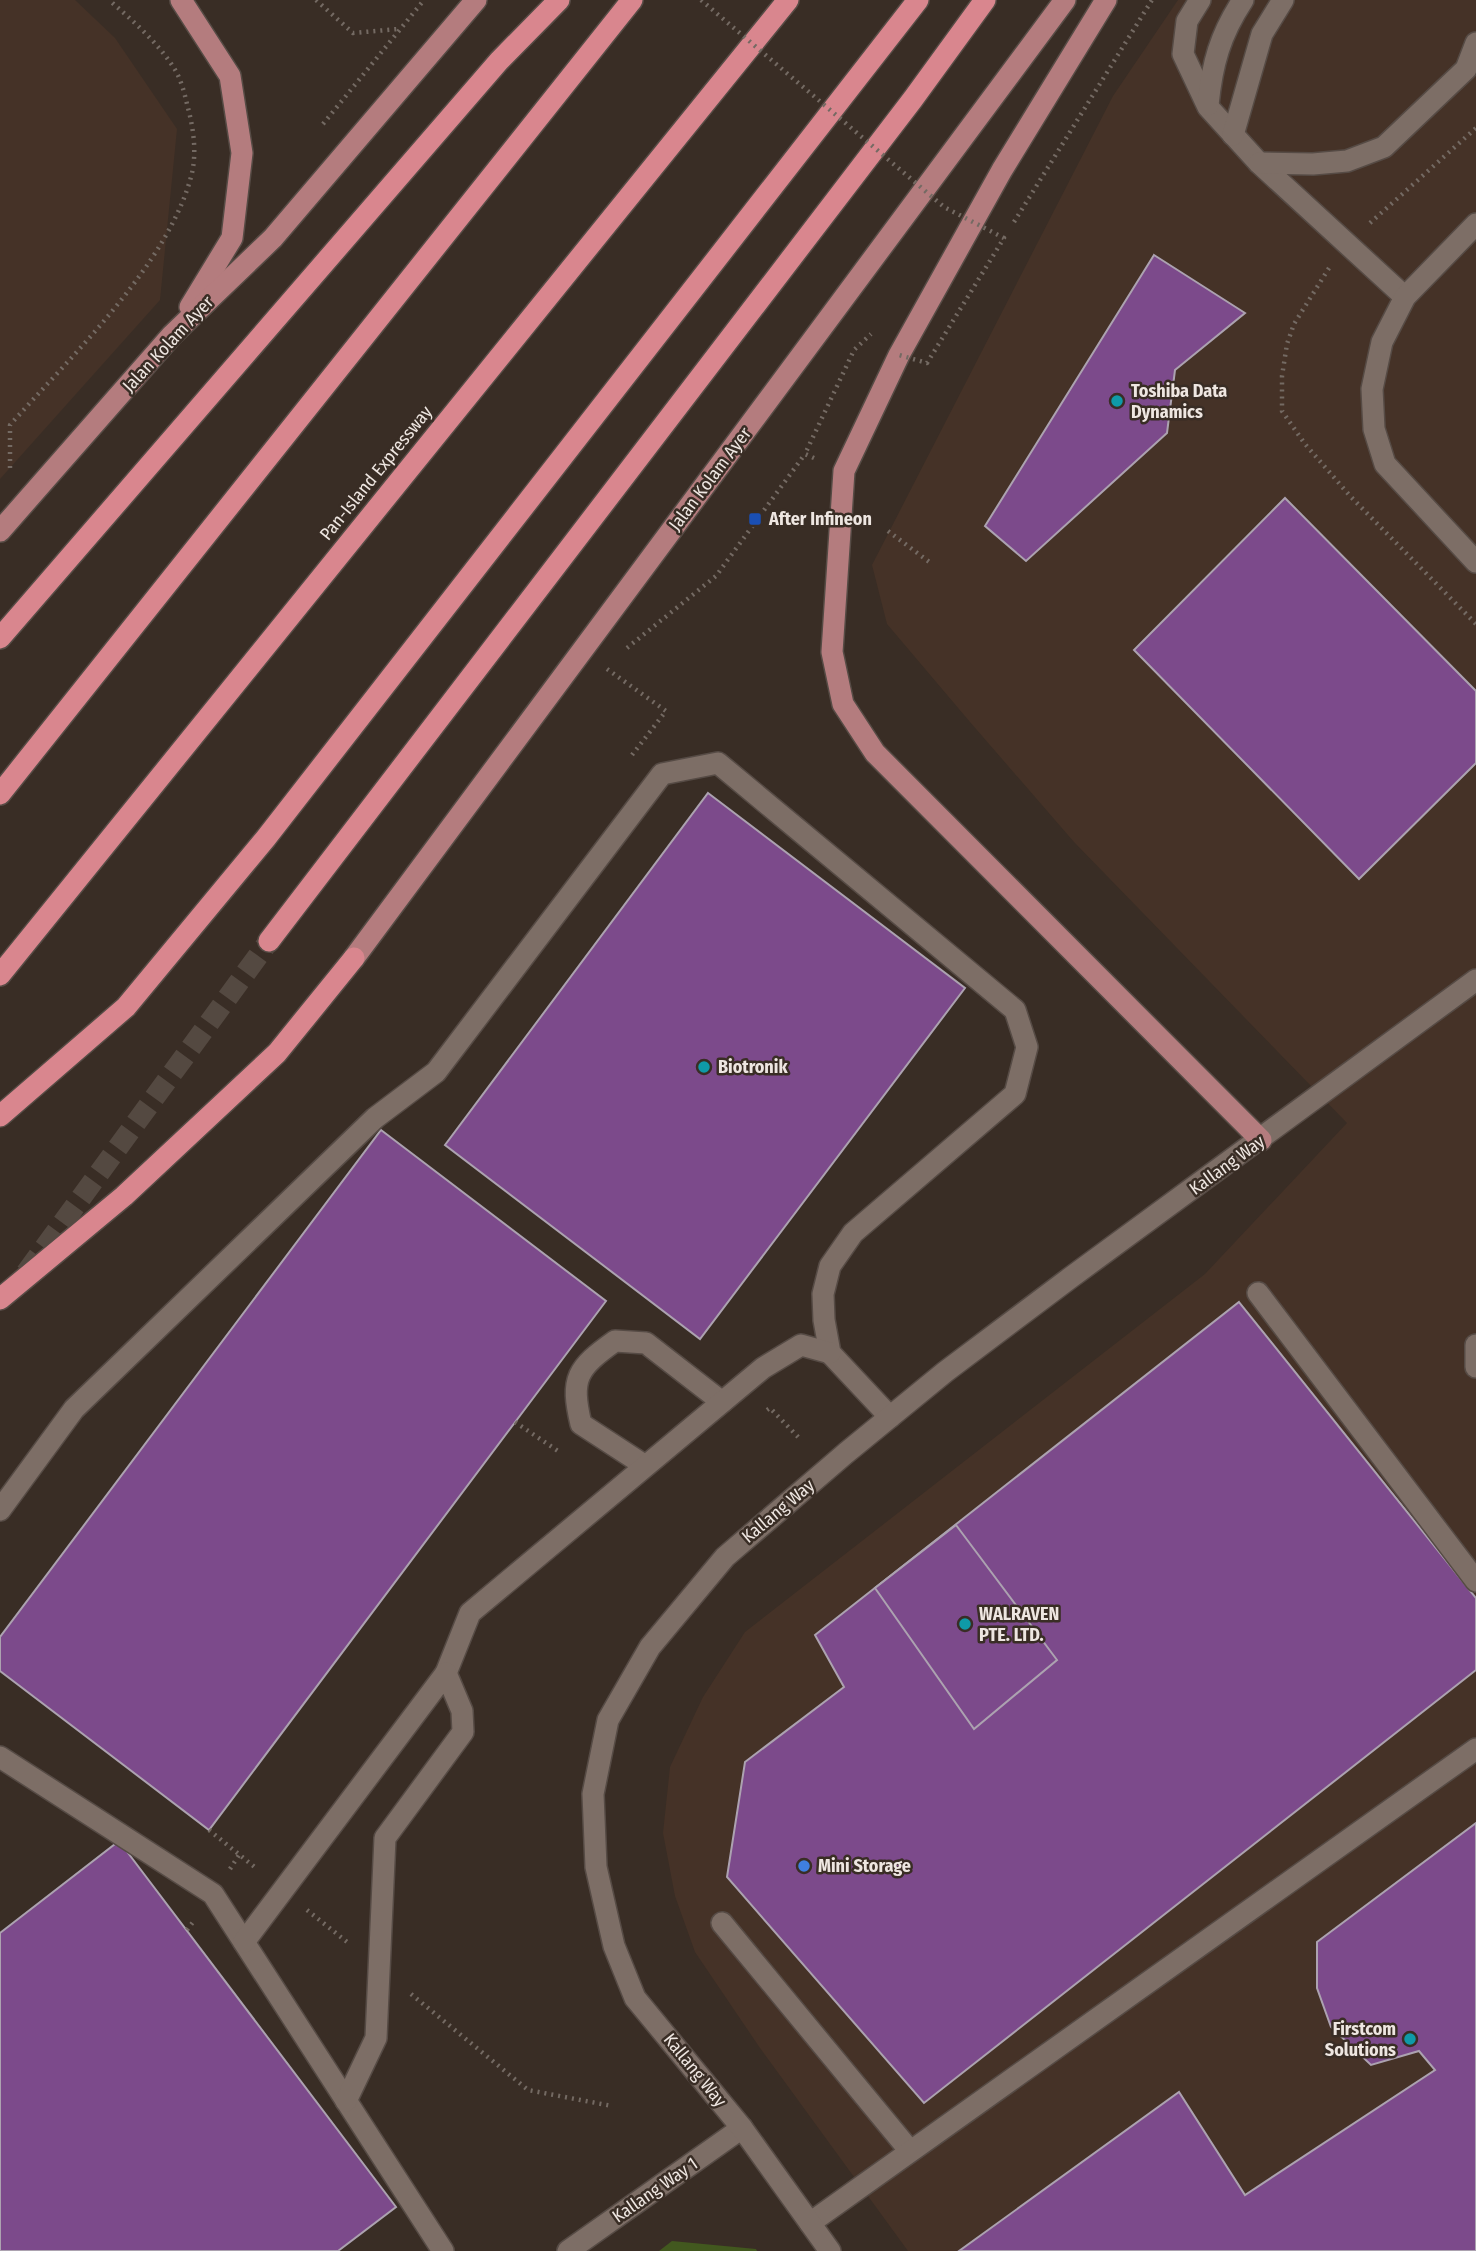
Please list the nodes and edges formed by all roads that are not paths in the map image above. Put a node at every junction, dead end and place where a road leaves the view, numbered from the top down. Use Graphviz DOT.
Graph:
graph roads {
  1 [pos="181,0"];
  2 [pos="476,0"];
  3 [pos="559,0"];
  4 [pos="632,0"];
  5 [pos="788,0"];
  6 [pos="918,0"];
  7 [pos="985,0"];
  8 [pos="1065,0"];
  9 [pos="1106,0"];
  10 [pos="1200,0"];
  11 [pos="1243,0"];
  12 [pos="1283,0"];
  13 [pos="1476,43"];
  14 [pos="1208,107"];
  15 [pos="1233,135"];
  16 [pos="1259,163"];
  17 [pos="1476,224"];
  18 [pos="1405,297"];
  19 [pos="172,335"];
  20 [pos="6,524"];
  21 [pos="1476,562"];
  22 [pos="0,638"];
  23 [pos="0,794"];
  24 [pos="269,941"];
  25 [pos="354,958"];
  26 [pos="0,975"];
  27 [pos="1476,980"];
  28 [pos="0,1116"];
  29 [pos="1261,1140"];
  30 [pos="1258,1293"];
  31 [pos="0,1300"];
  32 [pos="1476,1345"];
  33 [pos="830,1353"];
  34 [pos="1476,1367"];
  35 [pos="722,1402"];
  36 [pos="890,1416"];
  37 [pos="644,1465"];
  38 [pos="0,1510"];
  39 [pos="1476,1581"];
  40 [pos="446,1673"];
  41 [pos="1476,1749"];
  42 [pos="0,1757"];
  43 [pos="722,1923"];
  44 [pos="244,1942"];
  45 [pos="346,2101"];
  46 [pos="742,2128"];
  47 [pos="910,2151"];
  48 [pos="810,2223"];
  49 [pos="443,2251"];
  50 [pos="568,2251"];
  51 [pos="830,2251"];
  1 -- 19 [label="main road"];
  2 -- 19 [label="main road, Jalan Kolam Ayer"];
  3 -- 22 [label="highway"];
  4 -- 23 [label="highway"];
  5 -- 26 [label="highway, Pan-Island Expressway"];
  6 -- 28 [label="highway"];
  7 -- 24 [label="highway"];
  8 -- 25 [label="main road, Jalan Kolam Ayer"];
  9 -- 29 [label="main road"];
  10 -- 14 [label="street"];
  11 -- 14 [label="street"];
  12 -- 15 [label="street"];
  13 -- 16 [label="street"];
  14 -- 15 [label="street"];
  15 -- 16 [label="street"];
  16 -- 18 [label="street"];
  17 -- 18 [label="street"];
  18 -- 21 [label="street"];
  19 -- 20 [label="main road, Jalan Kolam Ayer"];
  25 -- 31 [label="highway"];
  27 -- 29 [label="street, Kallang Way"];
  29 -- 36 [label="street, Kallang Way"];
  30 -- 39 [label="street"];
  32 -- 34 [label="street"];
  33 -- 35 [label="street"];
  33 -- 36 [label="street"];
  33 -- 38 [label="street"];
  35 -- 37 [label="street"];
  35 -- 37 [label="street"];
  36 -- 46 [label="street, Kallang Way"];
  37 -- 40 [label="street"];
  40 -- 44 [label="street"];
  40 -- 45 [label="street"];
  41 -- 47 [label="street"];
  42 -- 44 [label="street"];
  43 -- 47 [label="street"];
  44 -- 45 [label="street"];
  45 -- 49 [label="street"];
  46 -- 48 [label="street, Kallang Way"];
  46 -- 50 [label="street, Kallang Way 1"];
  47 -- 48 [label="street"];
  48 -- 51 [label="street, Kallang Way"];
}
